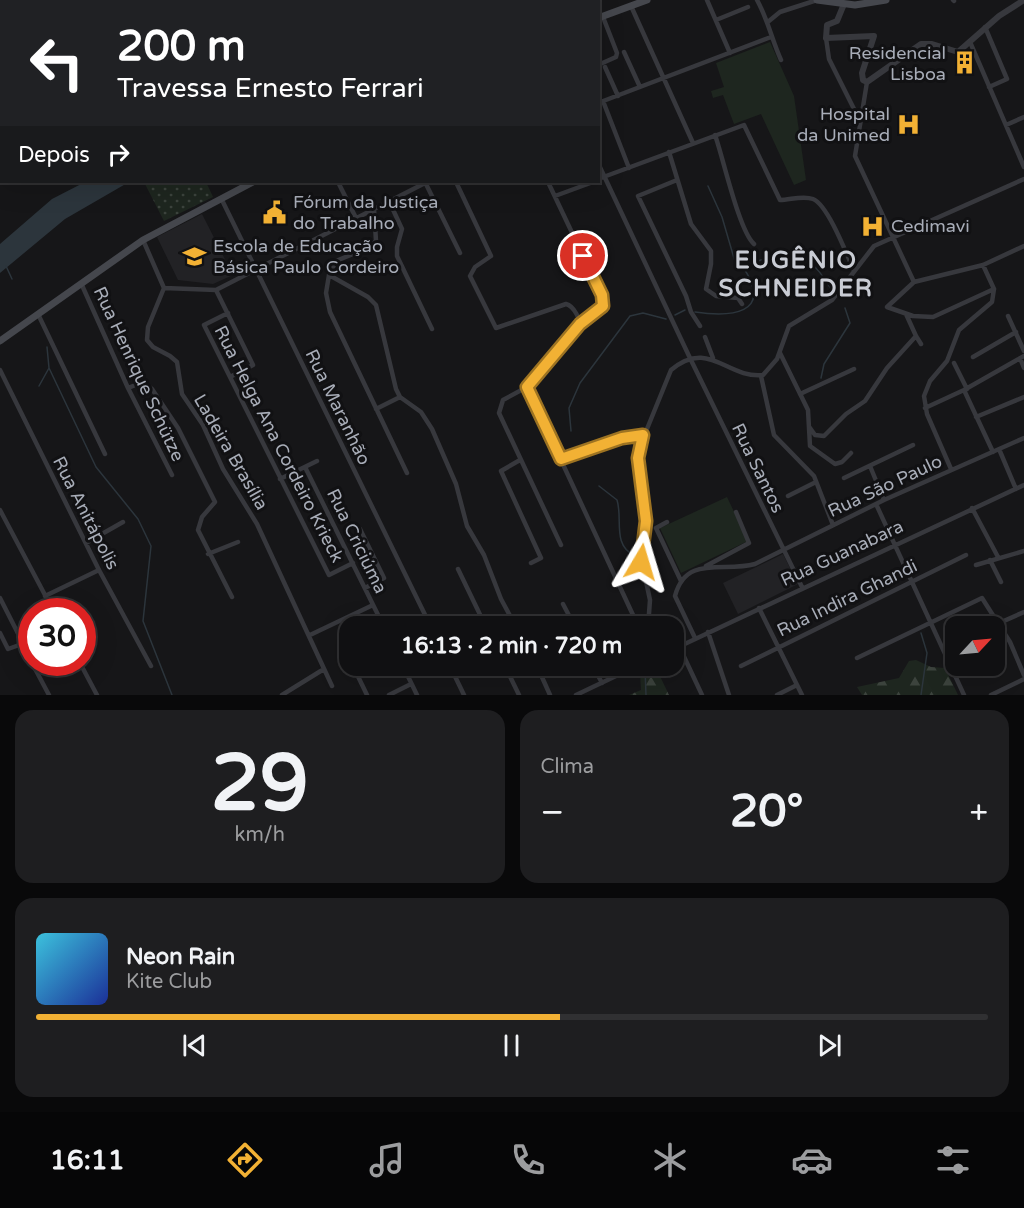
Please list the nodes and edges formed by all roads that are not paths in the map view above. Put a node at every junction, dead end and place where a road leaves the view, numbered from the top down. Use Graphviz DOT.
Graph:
graph roads {
  1 [pos="646,0"];
  2 [pos="707,0"];
  3 [pos="758,0"];
  4 [pos="817,0"];
  5 [pos="886,0"];
  6 [pos="1024,0"];
  7 [pos="801,2"];
  8 [pos="843,2"];
  9 [pos="631,6"];
  10 [pos="748,7"];
  11 [pos="601,17"];
  12 [pos="716,20"];
  13 [pos="769,21"];
  14 [pos="985,27"];
  15 [pos="771,37"];
  16 [pos="826,38"];
  17 [pos="970,42"];
  18 [pos="624,52"];
  19 [pos="730,53"];
  20 [pos="781,60"];
  21 [pos="600,64"];
  22 [pos="605,67"];
  23 [pos="664,78"];
  24 [pos="867,82"];
  25 [pos="640,87"];
  26 [pos="989,87"];
  27 [pos="618,96"];
  28 [pos="601,102"];
  29 [pos="1024,117"];
  30 [pos="860,121"];
  31 [pos="1006,125"];
  32 [pos="715,135"];
  33 [pos="693,143"];
  34 [pos="669,153"];
  35 [pos="600,167"];
  36 [pos="1024,167"];
  37 [pos="629,168"];
  38 [pos="605,177"];
  39 [pos="600,178"];
  40 [pos="1024,179"];
  41 [pos="677,180"];
  42 [pos="251,183"];
  43 [pos="338,183"];
  44 [pos="424,183"];
  45 [pos="426,183"];
  46 [pos="456,183"];
  47 [pos="548,183"];
  48 [pos="590,183"];
  49 [pos="555,196"];
  50 [pos="221,198"];
  51 [pos="389,201"];
  52 [pos="374,209"];
  53 [pos="356,218"];
  54 [pos="893,237"];
  55 [pos="143,240"];
  56 [pos="754,244"];
  57 [pos="1024,246"];
  58 [pos="460,253"];
  59 [pos="982,265"];
  60 [pos="256,270"];
  61 [pos="854,271"];
  62 [pos="329,275"];
  63 [pos="914,282"];
  64 [pos="81,283"];
  65 [pos="164,288"];
  66 [pos="994,289"];
  67 [pos="216,290"];
  68 [pos="742,304"];
  69 [pos="38,314"];
  70 [pos="228,314"];
  71 [pos="906,314"];
  72 [pos="1008,316"];
  73 [pos="580,324"];
  74 [pos="700,326"];
  75 [pos="432,329"];
  76 [pos="1016,332"];
  77 [pos="916,336"];
  78 [pos="705,337"];
  79 [pos="0,341"];
  80 [pos="921,344"];
  81 [pos="780,353"];
  82 [pos="1023,355"];
  83 [pos="973,357"];
  84 [pos="713,358"];
  85 [pos="691,360"];
  86 [pos="954,363"];
  87 [pos="1024,368"];
  88 [pos="854,369"];
  89 [pos="0,370"];
  90 [pos="760,376"];
  91 [pos="230,377"];
  92 [pos="527,387"];
  93 [pos="128,388"];
  94 [pos="965,389"];
  95 [pos="800,394"];
  96 [pos="400,397"];
  97 [pos="1024,398"];
  98 [pos="925,408"];
  99 [pos="376,409"];
  100 [pos="976,417"];
  101 [pos="810,428"];
  102 [pos="643,435"];
  103 [pos="1024,438"];
  104 [pos="913,445"];
  105 [pos="996,450"];
  106 [pos="851,453"];
  107 [pos="105,454"];
  108 [pos="561,459"];
  109 [pos="520,460"];
  110 [pos="317,461"];
  111 [pos="870,466"];
  112 [pos="305,467"];
  113 [pos="951,469"];
  114 [pos="407,473"];
  115 [pos="172,476"];
  116 [pos="844,478"];
  117 [pos="280,479"];
  118 [pos="816,482"];
  119 [pos="1024,485"];
  120 [pos="1016,489"];
  121 [pos="788,496"];
  122 [pos="884,500"];
  123 [pos="876,504"];
  124 [pos="972,508"];
  125 [pos="0,510"];
  126 [pos="736,512"];
  127 [pos="123,522"];
  128 [pos="667,522"];
  129 [pos="833,525"];
  130 [pos="360,529"];
  131 [pos="238,542"];
  132 [pos="86,543"];
  133 [pos="894,544"];
  134 [pos="561,545"];
  135 [pos="783,550"];
  136 [pos="1024,550"];
  137 [pos="208,554"];
  138 [pos="966,555"];
  139 [pos="998,557"];
  140 [pos="990,560"];
  141 [pos="531,563"];
  142 [pos="353,564"];
  143 [pos="976,565"];
  144 [pos="700,568"];
  145 [pos="458,569"];
  146 [pos="99,570"];
  147 [pos="1007,576"];
  148 [pos="681,581"];
  149 [pos="912,581"];
  150 [pos="802,587"];
  151 [pos="365,588"];
  152 [pos="45,596"];
  153 [pos="232,597"];
  154 [pos="0,598"];
  155 [pos="563,604"];
  156 [pos="373,605"];
  157 [pos="759,608"];
  158 [pos="1024,612"];
  159 [pos="633,615"];
  160 [pos="378,616"];
  161 [pos="426,616"];
  162 [pos="481,616"];
  163 [pos="510,616"];
  164 [pos="569,616"];
  165 [pos="649,616"];
  166 [pos="993,616"];
  167 [pos="1005,620"];
  168 [pos="930,622"];
  169 [pos="708,632"];
  170 [pos="0,633"];
  171 [pos="310,635"];
  172 [pos="1005,635"];
  173 [pos="18,636"];
  174 [pos="695,638"];
  175 [pos="684,643"];
  176 [pos="18,645"];
  177 [pos="778,647"];
  178 [pos="945,654"];
  179 [pos="857,658"];
  180 [pos="684,662"];
  181 [pos="151,666"];
  182 [pos="741,666"];
  183 [pos="324,669"];
  184 [pos="39,676"];
  185 [pos="87,676"];
  186 [pos="358,676"];
  187 [pos="407,676"];
  188 [pos="455,676"];
  189 [pos="510,676"];
  190 [pos="541,676"];
  191 [pos="598,676"];
  192 [pos="616,676"];
  193 [pos="955,676"];
  194 [pos="1024,677"];
  195 [pos="602,683"];
  196 [pos="411,684"];
  197 [pos="797,685"];
  198 [pos="332,686"];
  199 [pos="283,694"];
  200 [pos="49,695"];
  201 [pos="97,695"];
  202 [pos="367,695"];
  203 [pos="389,695"];
  204 [pos="417,695"];
  205 [pos="464,695"];
  206 [pos="519,695"];
  207 [pos="550,695"];
  208 [pos="576,695"];
  209 [pos="702,695"];
  210 [pos="729,695"];
  211 [pos="777,695"];
  212 [pos="802,695"];
  213 [pos="964,695"];
  214 [pos="991,695"];
  1 -- 9 [label="main road"];
  2 -- 12 [label="street"];
  3 -- 13 [label="street"];
  4 -- 7 [label="street"];
  4 -- 8 [label="main road"];
  5 -- 8 [label="main road"];
  6 -- 14 [label="street"];
  7 -- 13 [label="street"];
  8 -- 16 [label="street"];
  9 -- 11 [label="main road"];
  9 -- 23 [label="street"];
  10 -- 12 [label="street"];
  11 -- 21 [label="street"];
  12 -- 19 [label="street"];
  13 -- 15 [label="street"];
  14 -- 17 [label="street"];
  14 -- 26 [label="street"];
  15 -- 19 [label="street"];
  15 -- 20 [label="street"];
  16 -- 24 [label="street"];
  16 -- 30 [label="street"];
  17 -- 24 [label="street"];
  17 -- 26 [label="street"];
  18 -- 25 [label="street"];
  19 -- 23 [label="street"];
  22 -- 27 [label="street"];
  23 -- 25 [label="street"];
  23 -- 33 [label="street"];
  24 -- 30 [label="street"];
  25 -- 27 [label="street"];
  26 -- 31 [label="street"];
  27 -- 28 [label="street"];
  28 -- 37 [label="street"];
  29 -- 31 [label="street"];
  30 -- 54 [label="street"];
  31 -- 36 [label="street"];
  32 -- 33 [label="street"];
  32 -- 56 [label="street"];
  32 -- 61 [label="street"];
  33 -- 34 [label="street"];
  34 -- 37 [label="street"];
  34 -- 41 [label="street"];
  35 -- 38 [label="street, Rua Santos"];
  37 -- 38 [label="street"];
  38 -- 39 [label="street"];
  38 -- 85 [label="street, Rua Santos"];
  40 -- 54 [label="street"];
  41 -- 68 [label="street"];
  41 -- 74 [label="street"];
  42 -- 50 [label="main road"];
  43 -- 53 [label="street"];
  44 -- 51 [label="street"];
  45 -- 58 [label="street"];
  46 -- 73 [label="street"];
  47 -- 49 [label="street"];
  48 -- 49 [label="street"];
  49 -- 73 [label="street"];
  50 -- 55 [label="main road"];
  50 -- 60 [label="street, Rua Maranhão"];
  51 -- 52 [label="street"];
  51 -- 75 [label="street"];
  52 -- 53 [label="street"];
  52 -- 62 [label="street"];
  53 -- 60 [label="street"];
  54 -- 61 [label="street"];
  54 -- 63 [label="street"];
  55 -- 64 [label="main road"];
  55 -- 65 [label="street"];
  57 -- 59 [label="street"];
  59 -- 63 [label="street"];
  59 -- 66 [label="street"];
  60 -- 67 [label="street"];
  60 -- 161 [label="street, Rua Maranhão"];
  61 -- 81 [label="street"];
  62 -- 96 [label="street"];
  62 -- 99 [label="street"];
  63 -- 71 [label="street"];
  64 -- 69 [label="main road"];
  64 -- 93 [label="street, Rua Henrique Schütze"];
  65 -- 67 [label="street"];
  65 -- 171 [label="street, Ladeira Brasília"];
  66 -- 71 [label="street"];
  66 -- 98 [label="street"];
  67 -- 70 [label="street"];
  69 -- 79 [label="main road"];
  69 -- 107 [label="street"];
  70 -- 91 [label="street"];
  70 -- 91 [label="street, Rua Helga Ana Cordeiro Krieck"];
  71 -- 77 [label="street"];
  72 -- 76 [label="street"];
  73 -- 92 [label="street"];
  76 -- 82 [label="street"];
  76 -- 83 [label="street"];
  77 -- 80 [label="street"];
  77 -- 101 [label="street"];
  78 -- 84 [label="street"];
  81 -- 90 [label="street"];
  81 -- 95 [label="street"];
  82 -- 87 [label="street"];
  82 -- 94 [label="street"];
  84 -- 85 [label="street"];
  84 -- 90 [label="street"];
  85 -- 102 [label="street"];
  85 -- 135 [label="street, Rua Santos"];
  86 -- 94 [label="street"];
  88 -- 95 [label="street"];
  89 -- 132 [label="street, Rua Anitápolis"];
  90 -- 118 [label="street"];
  91 -- 117 [label="street, Rua Helga Ana Cordeiro Krieck"];
  92 -- 108 [label="street"];
  92 -- 109 [label="street"];
  93 -- 115 [label="street, Rua Henrique Schütze"];
  93 -- 137 [label="street"];
  94 -- 98 [label="street"];
  94 -- 100 [label="street"];
  95 -- 101 [label="street"];
  96 -- 99 [label="street"];
  96 -- 163 [label="street"];
  97 -- 100 [label="street"];
  98 -- 113 [label="street"];
  99 -- 114 [label="street"];
  100 -- 105 [label="street"];
  101 -- 106 [label="street"];
  102 -- 108 [label="street"];
  102 -- 165 [label="street"];
  103 -- 105 [label="street, Rua São Paulo"];
  104 -- 111 [label="street"];
  105 -- 113 [label="street, Rua São Paulo"];
  105 -- 120 [label="street"];
  108 -- 159 [label="street"];
  109 -- 134 [label="street"];
  109 -- 141 [label="street"];
  110 -- 112 [label="street"];
  111 -- 116 [label="street"];
  111 -- 122 [label="street"];
  112 -- 117 [label="street"];
  112 -- 142 [label="street, Rua Criciúma"];
  113 -- 122 [label="street, Rua São Paulo"];
  117 -- 142 [label="street, Rua Helga Ana Cordeiro Krieck"];
  118 -- 121 [label="street"];
  118 -- 129 [label="street"];
  119 -- 120 [label="street, Rua Guanabara"];
  120 -- 124 [label="street, Rua Guanabara"];
  122 -- 123 [label="street, Rua São Paulo"];
  123 -- 129 [label="street, Rua São Paulo"];
  123 -- 133 [label="street"];
  124 -- 133 [label="street, Rua Guanabara"];
  124 -- 139 [label="street"];
  125 -- 152 [label="street"];
  126 -- 144 [label="street"];
  127 -- 132 [label="street"];
  128 -- 148 [label="street"];
  129 -- 135 [label="street, Rua São Paulo"];
  130 -- 151 [label="street"];
  131 -- 137 [label="street"];
  132 -- 146 [label="street, Rua Anitápolis"];
  133 -- 149 [label="street"];
  133 -- 150 [label="street, Rua Guanabara"];
  135 -- 144 [label="street, Rua São Paulo"];
  135 -- 150 [label="street, Rua Santos"];
  136 -- 139 [label="street"];
  137 -- 153 [label="street"];
  138 -- 149 [label="street, Rua Indira Ghandi"];
  139 -- 140 [label="street"];
  140 -- 143 [label="street"];
  140 -- 147 [label="street"];
  142 -- 151 [label="street, Rua Criciúma"];
  144 -- 148 [label="street"];
  145 -- 162 [label="street"];
  146 -- 152 [label="street"];
  146 -- 181 [label="street, Rua Anitápolis"];
  148 -- 174 [label="street"];
  149 -- 168 [label="street"];
  149 -- 177 [label="street, Rua Indira Ghandi"];
  150 -- 157 [label="street, Rua Guanabara"];
  151 -- 156 [label="street, Rua Criciúma"];
  154 -- 173 [label="street"];
  155 -- 164 [label="street"];
  156 -- 160 [label="street, Rua Criciúma"];
  156 -- 171 [label="street"];
  157 -- 169 [label="street, Rua Guanabara"];
  157 -- 177 [label="street"];
  158 -- 167 [label="street"];
  166 -- 168 [label="street"];
  168 -- 178 [label="street"];
  168 -- 179 [label="street"];
  169 -- 174 [label="street, Rua Guanabara"];
  169 -- 210 [label="street"];
  170 -- 176 [label="street"];
  171 -- 183 [label="street, Ladeira Brasília"];
  172 -- 194 [label="street"];
  174 -- 175 [label="street, Rua Guanabara"];
  177 -- 182 [label="street, Rua Indira Ghandi"];
  177 -- 197 [label="street"];
  180 -- 209 [label="street"];
  183 -- 198 [label="street, Ladeira Brasília"];
  183 -- 199 [label="street"];
  184 -- 200 [label="street"];
  185 -- 201 [label="street"];
  186 -- 202 [label="street"];
  187 -- 196 [label="street"];
  188 -- 205 [label="street"];
  189 -- 206 [label="street"];
  190 -- 207 [label="street"];
  191 -- 195 [label="street"];
  192 -- 195 [label="street"];
  193 -- 213 [label="street"];
  194 -- 214 [label="street"];
  195 -- 208 [label="street"];
  196 -- 203 [label="street"];
  196 -- 204 [label="street"];
  197 -- 211 [label="street"];
  197 -- 212 [label="street"];
}
